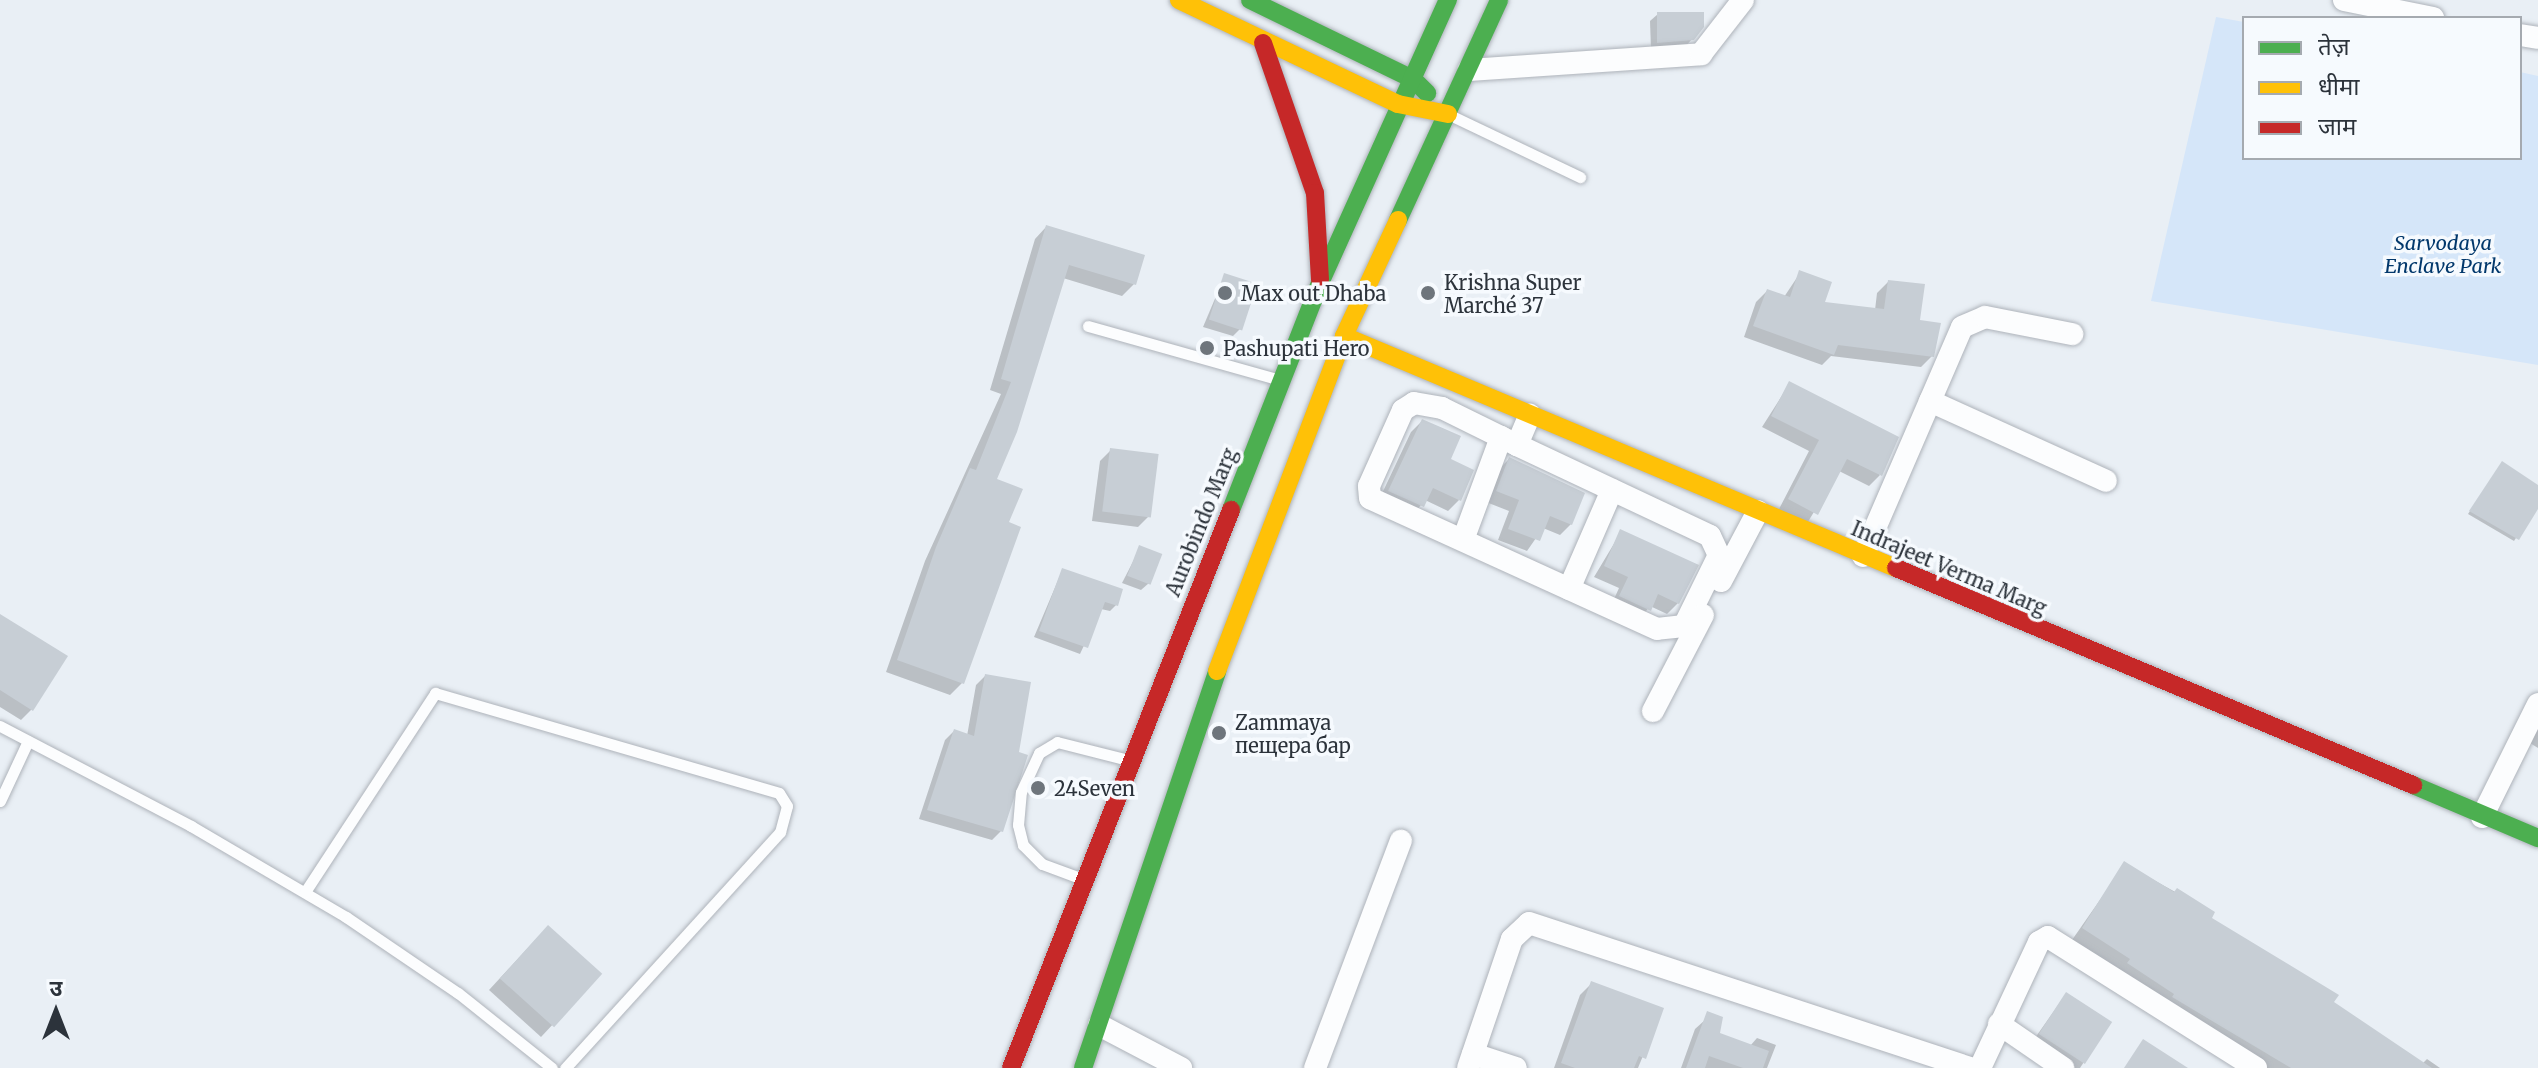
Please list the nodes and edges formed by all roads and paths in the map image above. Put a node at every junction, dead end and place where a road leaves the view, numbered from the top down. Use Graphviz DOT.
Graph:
graph roads {
  1 [pos="1179,0"];
  2 [pos="1250,0"];
  3 [pos="1448,0"];
  4 [pos="1499,0"];
  5 [pos="1743,0"];
  6 [pos="2344,0"];
  7 [pos="2400,6"];
  8 [pos="2428,16"];
  9 [pos="1263,43"];
  10 [pos="1469,70"];
  11 [pos="1413,79"];
  12 [pos="1398,104"];
  13 [pos="1448,114"];
  14 [pos="1580,177"];
  15 [pos="1320,283"];
  16 [pos="1088,326"];
  17 [pos="2072,334"];
  18 [pos="1344,336"];
  19 [pos="1281,381"];
  20 [pos="1930,401"];
  21 [pos="1530,415"];
  22 [pos="1509,441"];
  23 [pos="2106,481"];
  24 [pos="1612,490"];
  25 [pos="1758,511"];
  26 [pos="1463,540"];
  27 [pos="1863,556"];
  28 [pos="1569,589"];
  29 [pos="2538,704"];
  30 [pos="1653,711"];
  31 [pos="0,726"];
  32 [pos="28,741"];
  33 [pos="1131,761"];
  34 [pos="0,801"];
  35 [pos="2482,817"];
  36 [pos="2538,838"];
  37 [pos="1401,841"];
  38 [pos="1084,880"];
  39 [pos="305,892"];
  40 [pos="1999,1024"];
  41 [pos="1099,1025"];
  42 [pos="1470,1061"];
  43 [pos="552,1068"];
  44 [pos="565,1068"];
  45 [pos="1011,1068"];
  46 [pos="1083,1068"];
  47 [pos="1181,1068"];
  48 [pos="1315,1068"];
  49 [pos="1516,1068"];
  50 [pos="1970,1068"];
  51 [pos="1980,1068"];
  52 [pos="2063,1068"];
  53 [pos="2256,1068"];
  1 -- 9 [label="main road"];
  2 -- 11 [label="main road"];
  3 -- 11 [label="main road, Aurobindo Marg"];
  4 -- 10 [label="main road"];
  5 -- 10 [label="street"];
  6 -- 7 [label="street"];
  7 -- 8 [label="street"];
  9 -- 12 [label="main road"];
  9 -- 15 [label="main road"];
  10 -- 13 [label="main road"];
  11 -- 12 [label="main road, Aurobindo Marg"];
  11 -- 13 [label="main road"];
  12 -- 13 [label="main road"];
  12 -- 15 [label="main road, Aurobindo Marg"];
  13 -- 14 [label="lane"];
  13 -- 18 [label="main road"];
  15 -- 19 [label="main road, Aurobindo Marg"];
  16 -- 19 [label="lane"];
  17 -- 20 [label="street"];
  18 -- 21 [label="main road, Indrajeet Verma Marg"];
  18 -- 41 [label="main road"];
  19 -- 33 [label="main road, Aurobindo Marg"];
  20 -- 23 [label="street"];
  20 -- 27 [label="street"];
  21 -- 22 [label="street"];
  21 -- 25 [label="main road, Indrajeet Verma Marg"];
  22 -- 24 [label="street"];
  22 -- 26 [label="street"];
  22 -- 26 [label="street"];
  24 -- 28 [label="street"];
  24 -- 28 [label="street"];
  25 -- 27 [label="main road, Indrajeet Verma Marg"];
  25 -- 30 [label="street"];
  26 -- 28 [label="street"];
  27 -- 35 [label="main road, Indrajeet Verma Marg"];
  29 -- 35 [label="street"];
  31 -- 32 [label="lane"];
  32 -- 34 [label="lane"];
  32 -- 39 [label="lane"];
  33 -- 38 [label="main road, Aurobindo Marg"];
  33 -- 38 [label="lane"];
  35 -- 36 [label="main road, Indrajeet Verma Marg"];
  37 -- 48 [label="street"];
  38 -- 45 [label="main road, Aurobindo Marg"];
  39 -- 43 [label="lane"];
  39 -- 44 [label="lane"];
  40 -- 51 [label="street"];
  40 -- 52 [label="street"];
  40 -- 53 [label="street"];
  41 -- 46 [label="main road"];
  41 -- 47 [label="street"];
  42 -- 49 [label="street"];
  42 -- 50 [label="street"];
}
